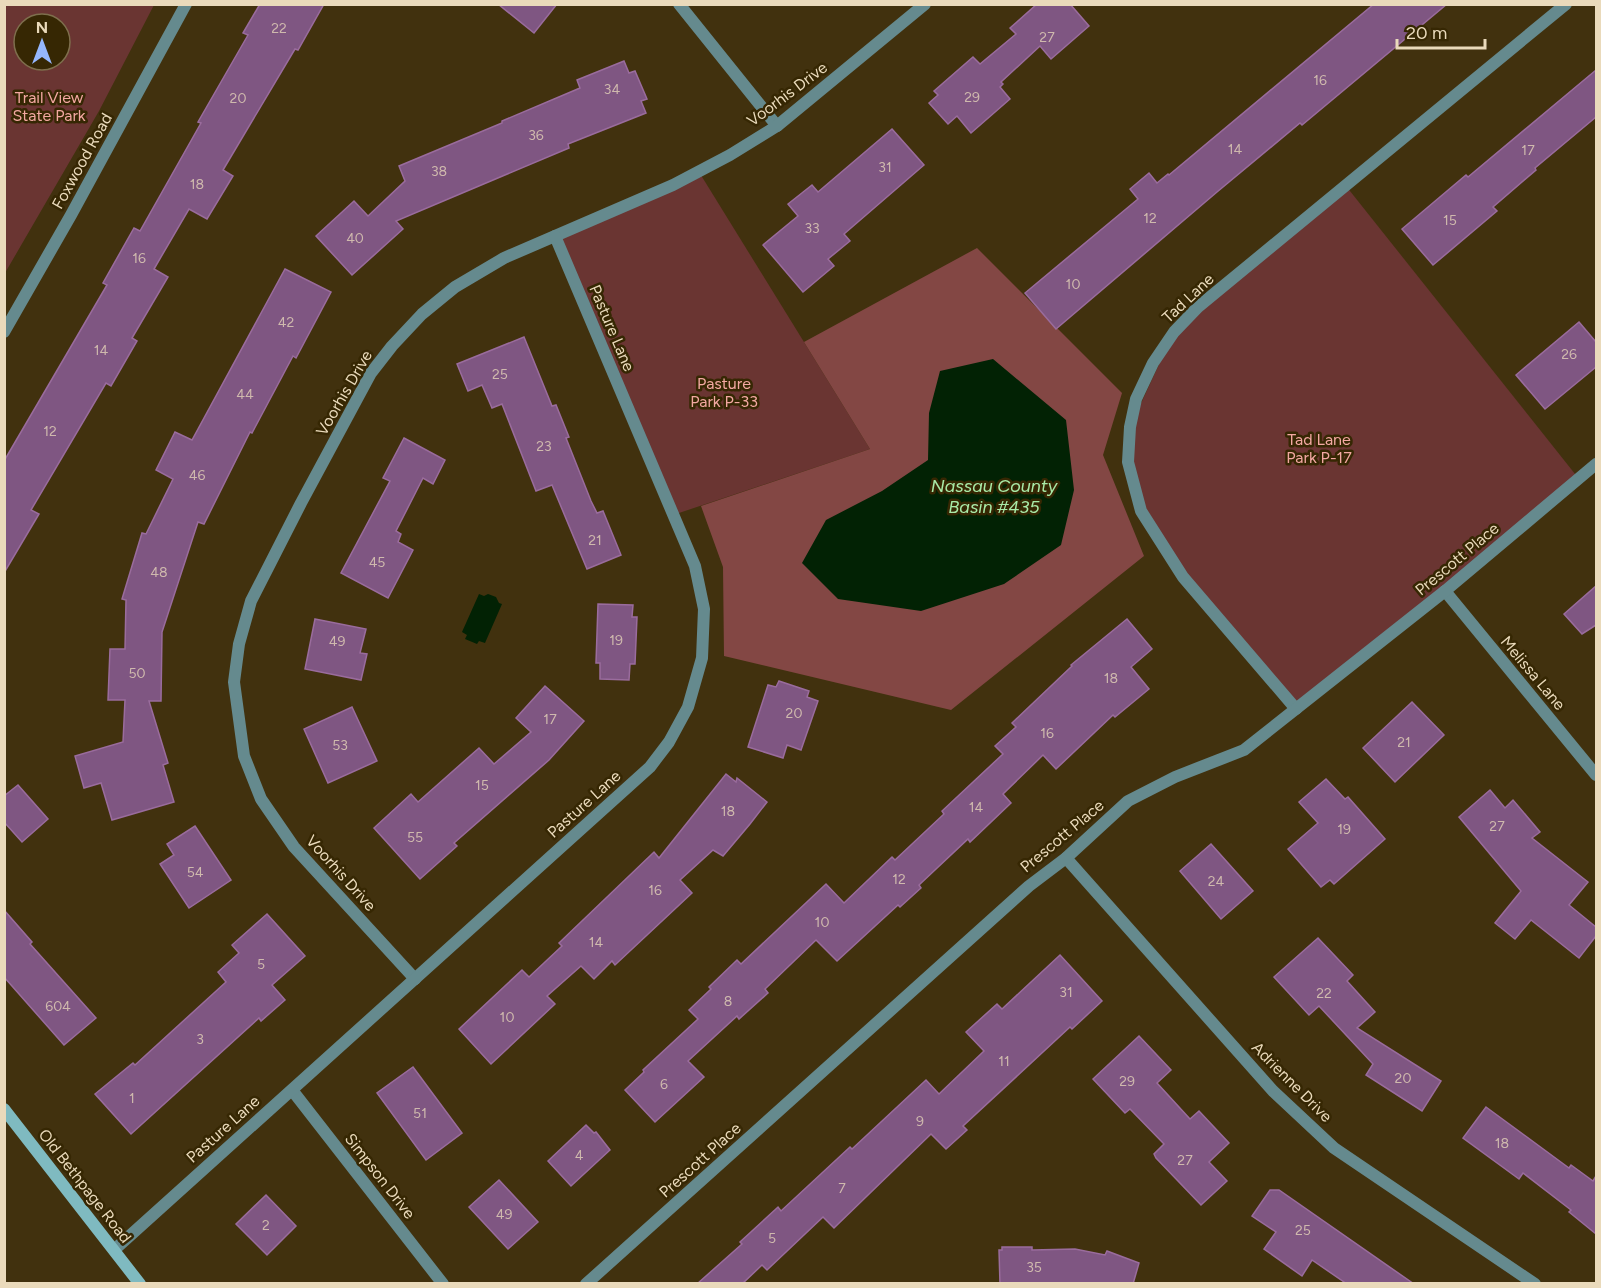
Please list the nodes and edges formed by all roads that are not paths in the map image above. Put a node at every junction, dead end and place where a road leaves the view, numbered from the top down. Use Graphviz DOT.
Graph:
graph roads {
  1 [pos="186,4"];
  2 [pos="679,4"];
  3 [pos="925,4"];
  4 [pos="1566,4"];
  5 [pos="777,126"];
  6 [pos="555,236"];
  7 [pos="4,332"];
  8 [pos="1596,464"];
  9 [pos="1445,591"];
  10 [pos="1296,709"];
  11 [pos="1596,775"];
  12 [pos="1066,858"];
  13 [pos="415,979"];
  14 [pos="292,1090"];
  15 [pos="4,1109"];
  16 [pos="114,1250"];
  17 [pos="140,1284"];
  18 [pos="443,1284"];
  19 [pos="586,1284"];
  20 [pos="1535,1284"];
  1 -- 7 [label="street, Foxwood Road"];
  2 -- 5 [label="street"];
  3 -- 5 [label="street, Voorhis Drive"];
  4 -- 10 [label="street, Tad Lane"];
  5 -- 6 [label="street, Voorhis Drive"];
  6 -- 13 [label="street, Pasture Lane"];
  6 -- 13 [label="street, Voorhis Drive"];
  8 -- 9 [label="street, Prescott Place"];
  9 -- 10 [label="street, Prescott Place"];
  9 -- 11 [label="street, Melissa Lane"];
  10 -- 12 [label="street, Prescott Place"];
  12 -- 19 [label="street, Prescott Place"];
  12 -- 20 [label="street, Adrienne Drive"];
  13 -- 14 [label="street, Pasture Lane"];
  14 -- 16 [label="street, Pasture Lane"];
  14 -- 18 [label="street, Simpson Drive"];
  15 -- 16 [label="main road, Old Bethpage Road"];
  16 -- 17 [label="main road, Old Bethpage Road"];
}
